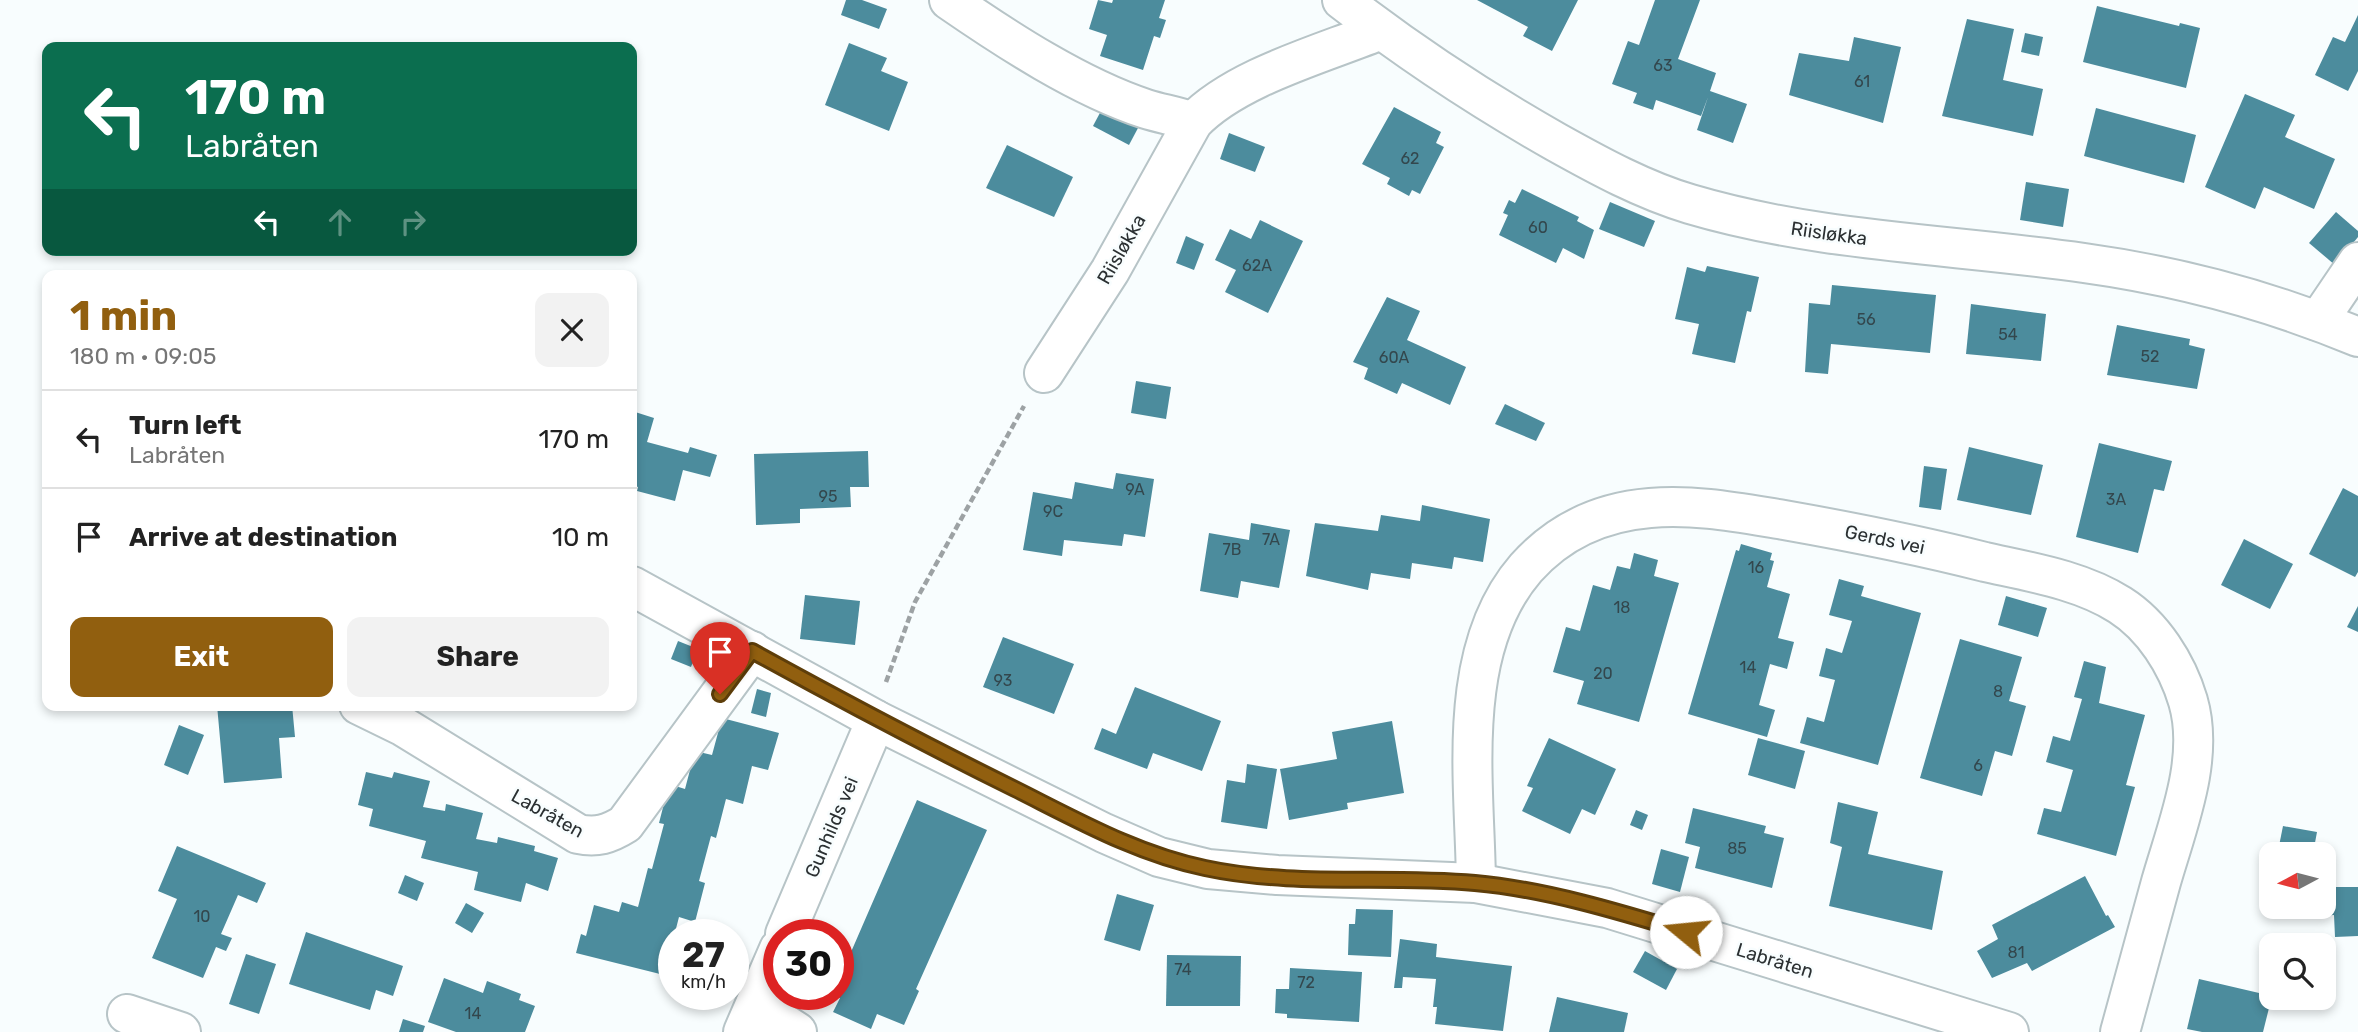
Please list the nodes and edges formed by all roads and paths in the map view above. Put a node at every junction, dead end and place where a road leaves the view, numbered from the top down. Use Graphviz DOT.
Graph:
graph roads {
  1 [pos="949,0"];
  2 [pos="1342,0"];
  3 [pos="1381,30"];
  4 [pos="1193,122"];
  5 [pos="2358,262"];
  6 [pos="2318,321"];
  7 [pos="2358,337"];
  8 [pos="1044,373"];
  9 [pos="637,589"];
  10 [pos="752,651"];
  11 [pos="371,711"];
  12 [pos="876,720"];
  13 [pos="1476,883"];
  14 [pos="791,919"];
  15 [pos="763,986"];
  16 [pos="127,1014"];
  17 [pos="749,1018"];
  18 [pos="1913,1019"];
  19 [pos="181,1032"];
  20 [pos="797,1032"];
  21 [pos="2009,1032"];
  22 [pos="2120,1032"];
  1 -- 4 [label="street"];
  2 -- 3 [label="street, Riisløkka"];
  3 -- 4 [label="street, Riisløkka"];
  3 -- 6 [label="street, Riisløkka"];
  4 -- 8 [label="street, Riisløkka"];
  5 -- 6 [label="street"];
  6 -- 7 [label="street, Riisløkka"];
  8 -- 12 [label="path"];
  9 -- 10 [label="street, Labråten"];
  10 -- 11 [label="street, Labråten"];
  10 -- 12 [label="street, Labråten"];
  12 -- 13 [label="street, Labråten"];
  12 -- 14 [label="street, Gunhilds vei"];
  13 -- 18 [label="street, Labråten"];
  13 -- 22 [label="street, Gerds vei"];
  15 -- 17 [label="street"];
  16 -- 19 [label="street"];
  17 -- 20 [label="street"];
  18 -- 21 [label="street, Labråten"];
}
